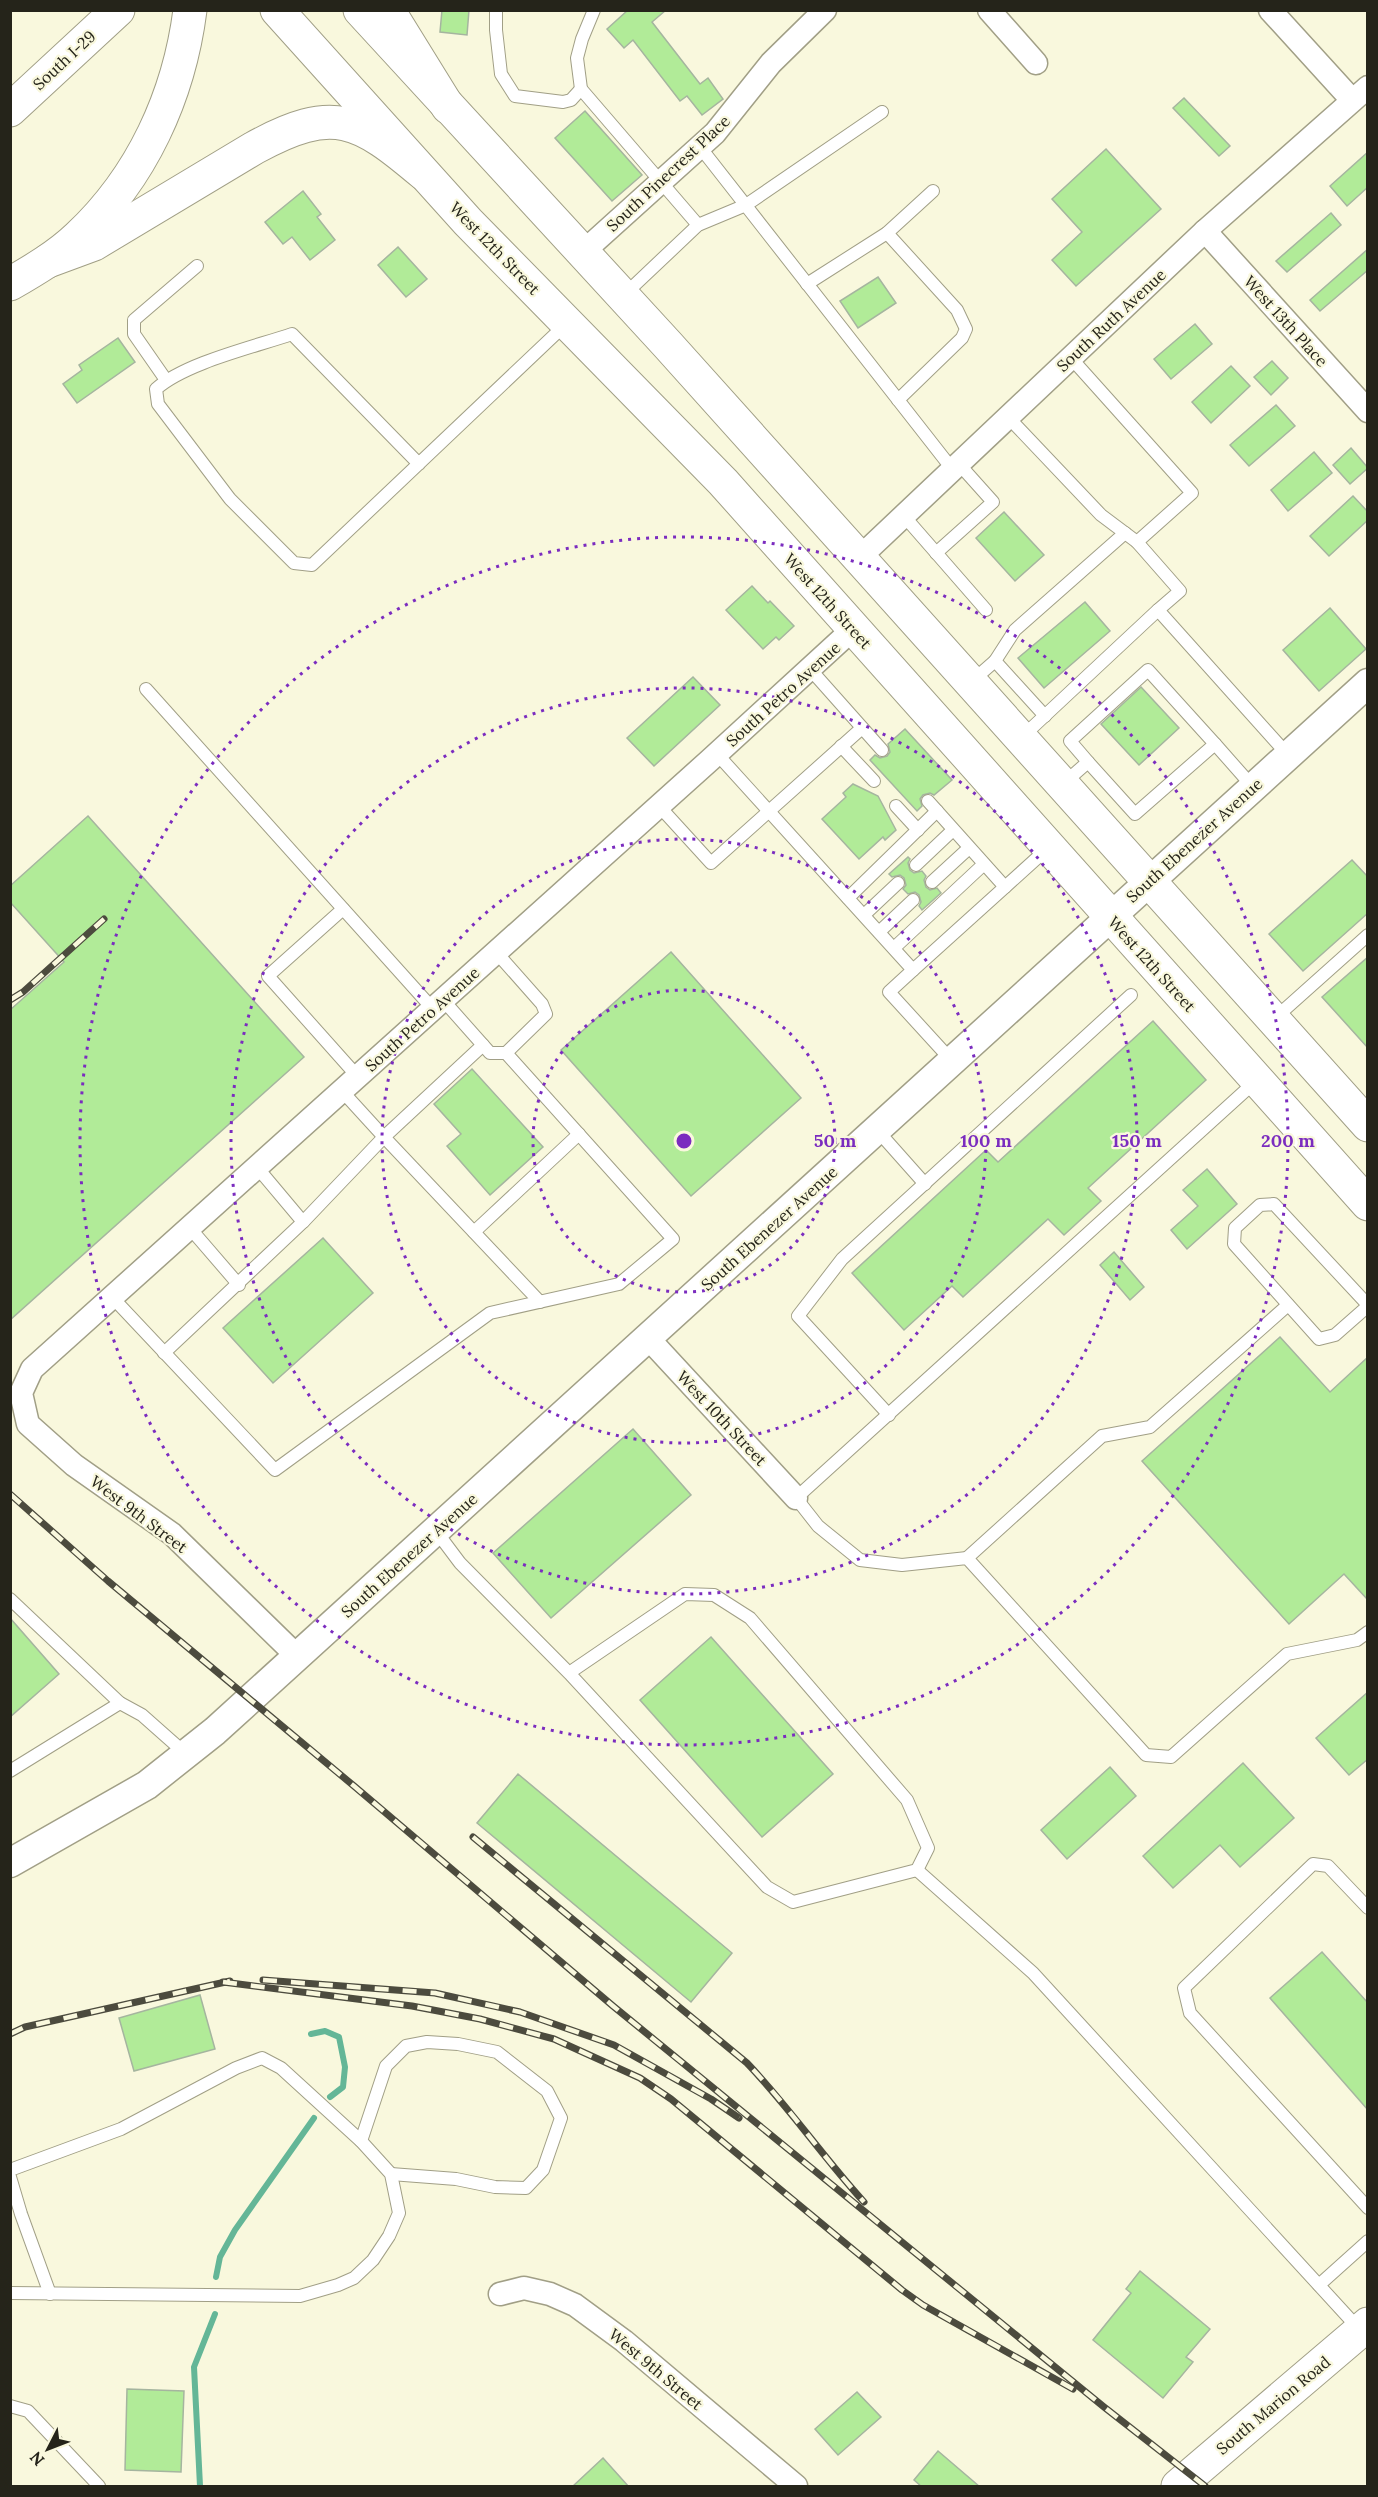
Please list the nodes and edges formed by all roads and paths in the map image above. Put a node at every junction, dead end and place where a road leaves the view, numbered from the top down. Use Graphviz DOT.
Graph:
graph roads {
  1 [pos="118,10"];
  2 [pos="190,10"];
  3 [pos="277,10"];
  4 [pos="360,10"];
  5 [pos="388,10"];
  6 [pos="496,10"];
  7 [pos="594,10"];
  8 [pos="825,10"];
  9 [pos="988,10"];
  10 [pos="1270,10"];
  11 [pos="1036,63"];
  12 [pos="581,89"];
  13 [pos="1360,93"];
  14 [pos="448,107"];
  15 [pos="10,110"];
  16 [pos="882,112"];
  17 [pos="700,147"];
  18 [pos="424,174"];
  19 [pos="662,182"];
  20 [pos="933,191"];
  21 [pos="746,206"];
  22 [pos="698,225"];
  23 [pos="1205,231"];
  24 [pos="887,232"];
  25 [pos="582,253"];
  26 [pos="48,261"];
  27 [pos="197,266"];
  28 [pos="10,284"];
  29 [pos="807,284"];
  30 [pos="622,296"];
  31 [pos="567,322"];
  32 [pos="1071,358"];
  33 [pos="166,380"];
  34 [pos="898,400"];
  35 [pos="1368,411"];
  36 [pos="1008,417"];
  37 [pos="419,464"];
  38 [pos="956,467"];
  39 [pos="904,516"];
  40 [pos="1125,533"];
  41 [pos="1137,542"];
  42 [pos="936,553"];
  43 [pos="859,558"];
  44 [pos="986,610"];
  45 [pos="1158,610"];
  46 [pos="854,629"];
  47 [pos="995,661"];
  48 [pos="810,669"];
  49 [pos="971,682"];
  50 [pos="1368,683"];
  51 [pos="146,689"];
  52 [pos="1045,716"];
  53 [pos="862,728"];
  54 [pos="1020,738"];
  55 [pos="1215,744"];
  56 [pos="841,746"];
  57 [pos="882,750"];
  58 [pos="717,754"];
  59 [pos="1288,754"];
  60 [pos="1088,762"];
  61 [pos="874,781"];
  62 [pos="1062,785"];
  63 [pos="1253,787"];
  64 [pos="927,801"];
  65 [pos="659,806"];
  66 [pos="896,806"];
  67 [pos="769,811"];
  68 [pos="937,812"];
  69 [pos="918,830"];
  70 [pos="953,830"];
  71 [pos="969,848"];
  72 [pos="1049,848"];
  73 [pos="984,864"];
  74 [pos="916,865"];
  75 [pos="932,882"];
  76 [pos="1149,882"];
  77 [pos="898,883"];
  78 [pos="1005,887"];
  79 [pos="848,898"];
  80 [pos="913,900"];
  81 [pos="343,909"];
  82 [pos="864,915"];
  83 [pos="1111,917"];
  84 [pos="879,932"];
  85 [pos="1368,935"];
  86 [pos="894,948"];
  87 [pos="496,952"];
  88 [pos="913,969"];
  89 [pos="1131,995"];
  90 [pos="438,1004"];
  91 [pos="1273,1020"];
  92 [pos="483,1045"];
  93 [pos="506,1053"];
  94 [pos="952,1061"];
  95 [pos="1257,1080"];
  96 [pos="350,1084"];
  97 [pos="1368,1125"];
  98 [pos="877,1130"];
  99 [pos="579,1134"];
  100 [pos="384,1137"];
  101 [pos="256,1166"];
  102 [pos="925,1184"];
  103 [pos="1368,1204"];
  104 [pos="303,1222"];
  105 [pos="189,1227"];
  106 [pos="474,1232"];
  107 [pos="239,1285"];
  108 [pos="112,1297"];
  109 [pos="540,1302"];
  110 [pos="1288,1305"];
  111 [pos="1368,1306"];
  112 [pos="648,1338"];
  113 [pos="164,1353"];
  114 [pos="16,1391"];
  115 [pos="889,1415"];
  116 [pos="28,1424"];
  117 [pos="796,1498"];
  118 [pos="436,1531"];
  119 [pos="967,1558"];
  120 [pos="10,1599"];
  121 [pos="1368,1632"];
  122 [pos="298,1657"];
  123 [pos="568,1674"];
  124 [pos="120,1703"];
  125 [pos="186,1754"];
  126 [pos="10,1771"];
  127 [pos="10,1863"];
  128 [pos="917,1870"];
  129 [pos="1368,1908"];
  130 [pos="361,2140"];
  131 [pos="10,2170"];
  132 [pos="391,2174"];
  133 [pos="10,2177"];
  134 [pos="1368,2208"];
  135 [pos="1368,2241"];
  136 [pos="1319,2285"];
  137 [pos="10,2293"];
  138 [pos="50,2294"];
  139 [pos="500,2294"];
  140 [pos="1364,2327"];
  141 [pos="10,2406"];
  142 [pos="99,2487"];
  143 [pos="796,2487"];
  144 [pos="1178,2487"];
  1 -- 15 [label="main road, South I-29"];
  2 -- 26 [label="main road"];
  3 -- 18 [label="main road, West 12th Street"];
  4 -- 14 [label="main road"];
  5 -- 14 [label="main road"];
  6 -- 12 [label="lane"];
  7 -- 12 [label="lane"];
  8 -- 17 [label="street, South Pinecrest Place"];
  9 -- 11 [label="street"];
  10 -- 13 [label="street"];
  12 -- 19 [label="lane"];
  13 -- 23 [label="street, South Ruth Avenue"];
  14 -- 25 [label="main road"];
  16 -- 21 [label="lane"];
  17 -- 19 [label="street, South Pinecrest Place"];
  17 -- 21 [label="lane"];
  18 -- 26 [label="main road"];
  18 -- 31 [label="main road, West 12th Street"];
  19 -- 22 [label="lane"];
  19 -- 25 [label="street, South Pinecrest Place"];
  20 -- 24 [label="lane"];
  21 -- 22 [label="lane"];
  21 -- 29 [label="lane"];
  22 -- 30 [label="lane"];
  23 -- 32 [label="street, South Ruth Avenue"];
  23 -- 35 [label="street, West 13th Place"];
  24 -- 29 [label="lane"];
  24 -- 34 [label="lane"];
  25 -- 30 [label="main road"];
  26 -- 28 [label="main road"];
  27 -- 33 [label="lane"];
  29 -- 34 [label="lane"];
  30 -- 43 [label="main road"];
  31 -- 37 [label="lane"];
  31 -- 46 [label="main road, West 12th Street"];
  32 -- 36 [label="street, South Ruth Avenue"];
  32 -- 41 [label="lane"];
  33 -- 37 [label="lane"];
  33 -- 37 [label="lane"];
  34 -- 38 [label="lane"];
  36 -- 38 [label="street, South Ruth Avenue"];
  36 -- 40 [label="lane"];
  38 -- 39 [label="street, South Ruth Avenue"];
  38 -- 42 [label="lane"];
  39 -- 42 [label="lane"];
  39 -- 43 [label="street, South Ruth Avenue"];
  40 -- 41 [label="lane"];
  40 -- 47 [label="lane"];
  41 -- 45 [label="lane"];
  42 -- 44 [label="lane"];
  43 -- 49 [label="main road"];
  45 -- 52 [label="lane"];
  45 -- 59 [label="lane"];
  46 -- 48 [label="street, South Petro Avenue"];
  46 -- 72 [label="main road, West 12th Street"];
  47 -- 49 [label="lane"];
  47 -- 52 [label="lane"];
  48 -- 53 [label="lane"];
  48 -- 58 [label="street, South Petro Avenue"];
  49 -- 54 [label="main road"];
  50 -- 59 [label="street, South Ebenezer Avenue"];
  51 -- 81 [label="lane"];
  52 -- 54 [label="lane"];
  53 -- 56 [label="lane"];
  53 -- 57 [label="lane"];
  54 -- 62 [label="main road"];
  55 -- 60 [label="lane"];
  55 -- 60 [label="lane"];
  55 -- 63 [label="lane"];
  56 -- 61 [label="lane"];
  56 -- 67 [label="lane"];
  58 -- 65 [label="street, South Petro Avenue"];
  58 -- 67 [label="lane"];
  59 -- 63 [label="street, South Ebenezer Avenue"];
  60 -- 62 [label="lane"];
  62 -- 76 [label="main road"];
  63 -- 76 [label="street, South Ebenezer Avenue"];
  64 -- 68 [label="lane"];
  65 -- 67 [label="lane"];
  65 -- 87 [label="street, South Petro Avenue"];
  66 -- 69 [label="lane"];
  67 -- 79 [label="lane"];
  68 -- 69 [label="lane"];
  68 -- 70 [label="lane"];
  69 -- 79 [label="lane"];
  70 -- 71 [label="lane"];
  70 -- 74 [label="lane"];
  71 -- 73 [label="lane"];
  71 -- 75 [label="lane"];
  72 -- 78 [label="lane"];
  72 -- 83 [label="main road, West 12th Street"];
  73 -- 78 [label="lane"];
  73 -- 86 [label="lane"];
  76 -- 83 [label="street, South Ebenezer Avenue"];
  76 -- 91 [label="main road"];
  77 -- 82 [label="lane"];
  78 -- 88 [label="lane"];
  79 -- 82 [label="lane"];
  80 -- 84 [label="lane"];
  81 -- 90 [label="lane"];
  81 -- 96 [label="lane"];
  82 -- 84 [label="lane"];
  83 -- 94 [label="street, South Ebenezer Avenue"];
  83 -- 95 [label="main road, West 12th Street"];
  84 -- 86 [label="lane"];
  85 -- 91 [label="lane"];
  86 -- 88 [label="lane"];
  87 -- 90 [label="street, South Petro Avenue"];
  87 -- 93 [label="lane"];
  88 -- 94 [label="lane"];
  89 -- 102 [label="lane"];
  90 -- 92 [label="lane"];
  90 -- 96 [label="street, South Petro Avenue"];
  91 -- 97 [label="main road"];
  92 -- 93 [label="lane"];
  92 -- 100 [label="lane"];
  93 -- 99 [label="lane"];
  94 -- 98 [label="street, South Ebenezer Avenue"];
  95 -- 103 [label="main road, West 12th Street"];
  95 -- 115 [label="lane"];
  96 -- 100 [label="lane"];
  96 -- 101 [label="street, South Petro Avenue"];
  98 -- 102 [label="lane"];
  98 -- 112 [label="street, South Ebenezer Avenue"];
  99 -- 106 [label="lane"];
  99 -- 109 [label="lane"];
  100 -- 104 [label="lane"];
  100 -- 106 [label="lane"];
  101 -- 104 [label="lane"];
  101 -- 105 [label="street, South Petro Avenue"];
  102 -- 115 [label="lane"];
  104 -- 107 [label="lane"];
  105 -- 107 [label="lane"];
  105 -- 108 [label="street, South Petro Avenue"];
  106 -- 109 [label="lane"];
  107 -- 113 [label="lane"];
  108 -- 113 [label="lane"];
  108 -- 114 [label="street, South Petro Avenue"];
  109 -- 113 [label="lane"];
  110 -- 111 [label="lane"];
  110 -- 111 [label="lane"];
  110 -- 119 [label="lane"];
  112 -- 117 [label="street, West 10th Street"];
  112 -- 118 [label="street, South Ebenezer Avenue"];
  114 -- 116 [label="street, South Petro Avenue"];
  115 -- 117 [label="lane"];
  116 -- 122 [label="street, West 9th Street"];
  117 -- 119 [label="lane"];
  118 -- 122 [label="street, South Ebenezer Avenue"];
  118 -- 123 [label="lane"];
  119 -- 121 [label="lane"];
  120 -- 124 [label="lane"];
  122 -- 125 [label="street, South Ebenezer Avenue"];
  123 -- 128 [label="lane"];
  123 -- 128 [label="lane"];
  124 -- 125 [label="lane"];
  124 -- 126 [label="lane"];
  125 -- 127 [label="street, South Ebenezer Avenue"];
  128 -- 136 [label="lane"];
  129 -- 134 [label="lane"];
  130 -- 131 [label="lane"];
  130 -- 132 [label="lane"];
  130 -- 132 [label="lane"];
  132 -- 138 [label="lane"];
  133 -- 138 [label="lane"];
  135 -- 136 [label="lane"];
  136 -- 140 [label="lane"];
  137 -- 138 [label="lane"];
  139 -- 143 [label="street, West 9th Street"];
  140 -- 144 [label="main road, South Marion Road"];
  141 -- 142 [label="lane"];
}
